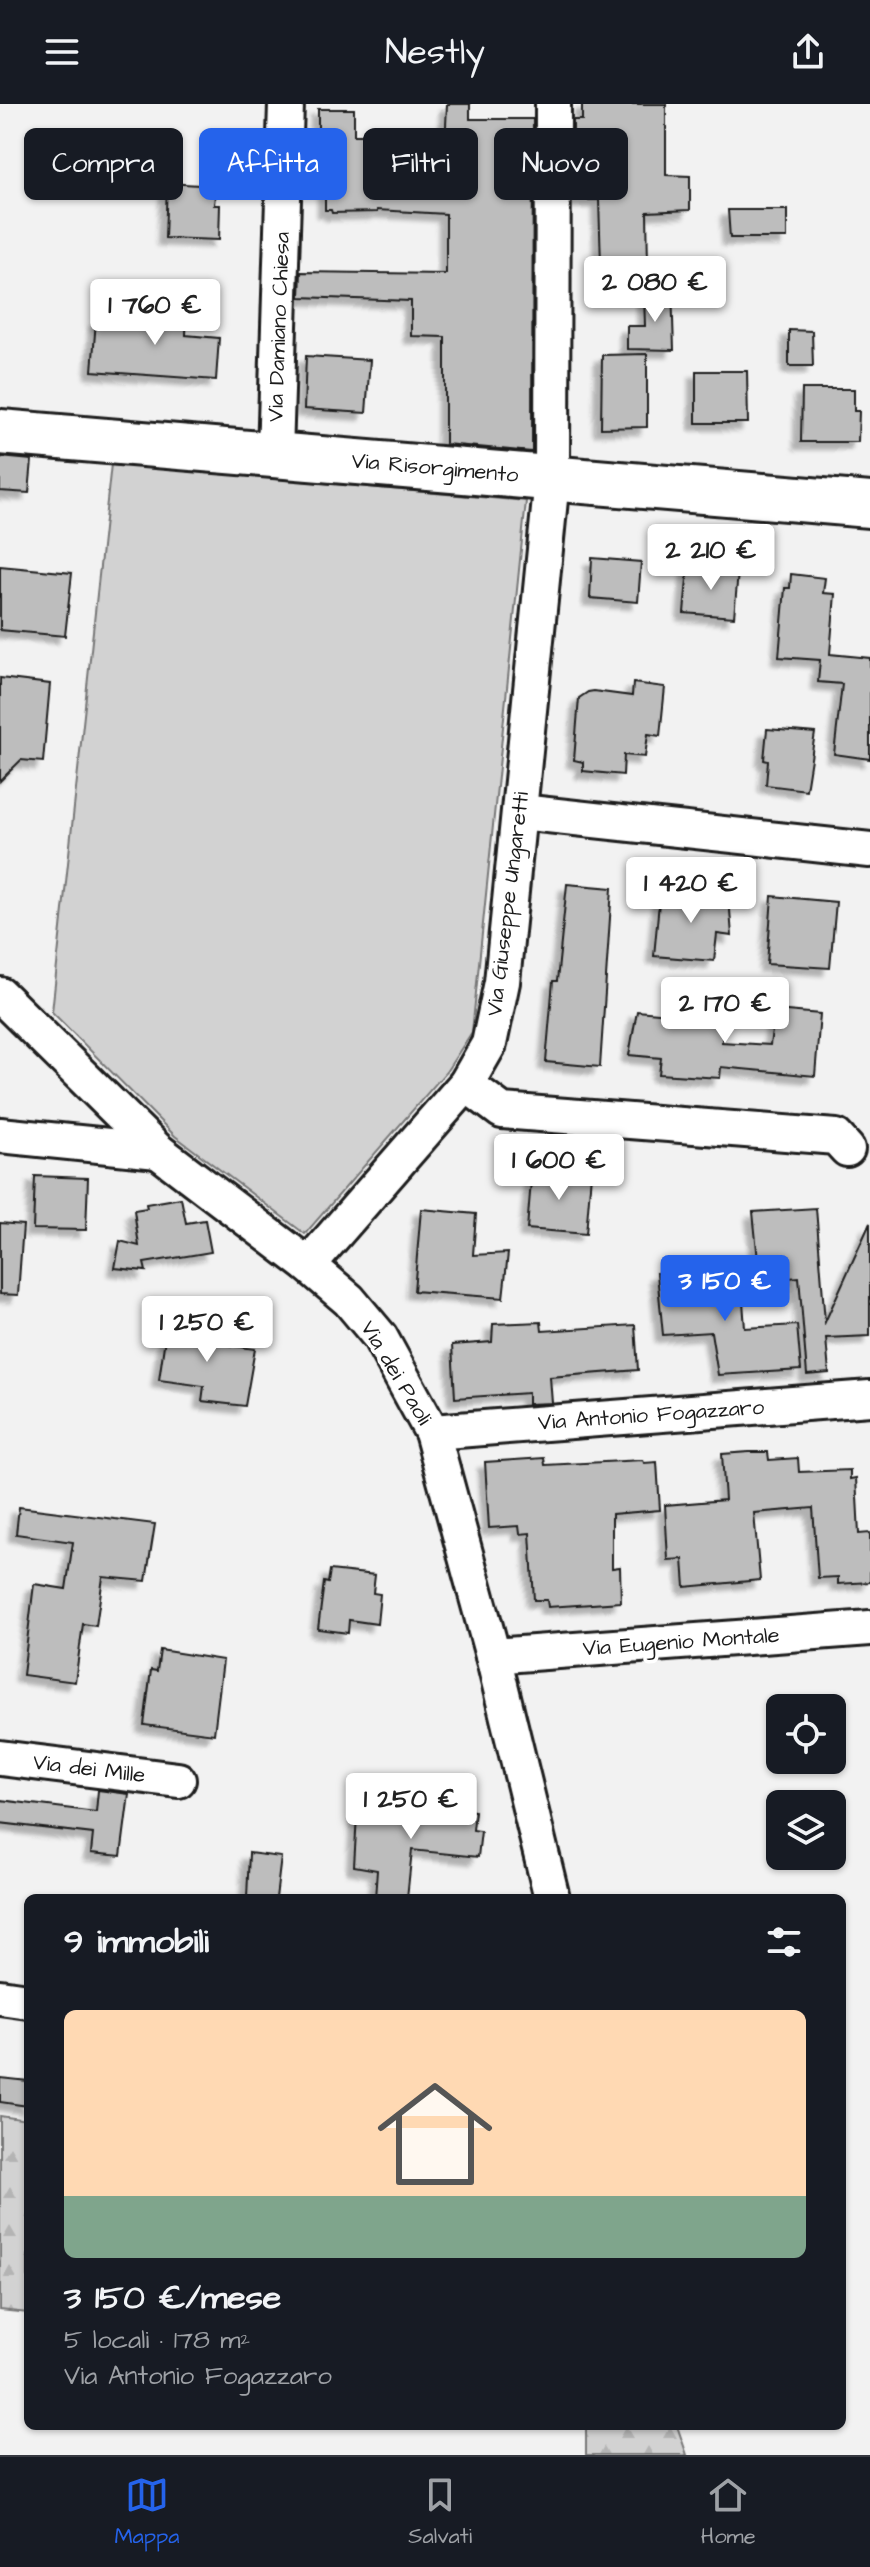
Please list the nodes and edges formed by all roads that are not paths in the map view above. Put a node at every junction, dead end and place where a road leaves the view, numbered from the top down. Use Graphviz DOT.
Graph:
graph roads {
  1 [pos="286,104"];
  2 [pos="553,104"];
  3 [pos="0,432"];
  4 [pos="275,454"];
  5 [pos="552,479"];
  6 [pos="870,505"];
  7 [pos="520,812"];
  8 [pos="870,850"];
  9 [pos="0,995"];
  10 [pos="466,1084"];
  11 [pos="0,1135"];
  12 [pos="847,1149"];
  13 [pos="158,1151"];
  14 [pos="308,1265"];
  15 [pos="870,1398"];
  16 [pos="432,1432"];
  17 [pos="870,1628"];
  18 [pos="493,1656"];
  19 [pos="0,1758"];
  20 [pos="178,1780"];
  21 [pos="551,1894"];
  22 [pos="0,1997"];
  23 [pos="24,2000"];
  1 -- 4 [label="street, Via Damiano Chiesa"];
  2 -- 5 [label="street, Via Giuseppe Ungaretti"];
  3 -- 4 [label="street, Via Risorgimento"];
  4 -- 5 [label="street, Via Risorgimento"];
  5 -- 6 [label="street, Via Risorgimento"];
  5 -- 7 [label="street, Via Giuseppe Ungaretti"];
  7 -- 8 [label="street"];
  7 -- 10 [label="street, Via Giuseppe Ungaretti"];
  9 -- 13 [label="street, Via dei Paoli"];
  10 -- 12 [label="street"];
  10 -- 14 [label="street, Via Giuseppe Ungaretti"];
  11 -- 13 [label="street"];
  13 -- 14 [label="street, Via dei Paoli"];
  14 -- 16 [label="street, Via dei Paoli"];
  15 -- 16 [label="street, Via Antonio Fogazzaro"];
  16 -- 18 [label="street, Via dei Paoli"];
  17 -- 18 [label="street, Via Eugenio Montale"];
  18 -- 21 [label="street, Via dei Paoli"];
  19 -- 20 [label="street, Via dei Mille"];
  22 -- 23 [label="street"];
}
